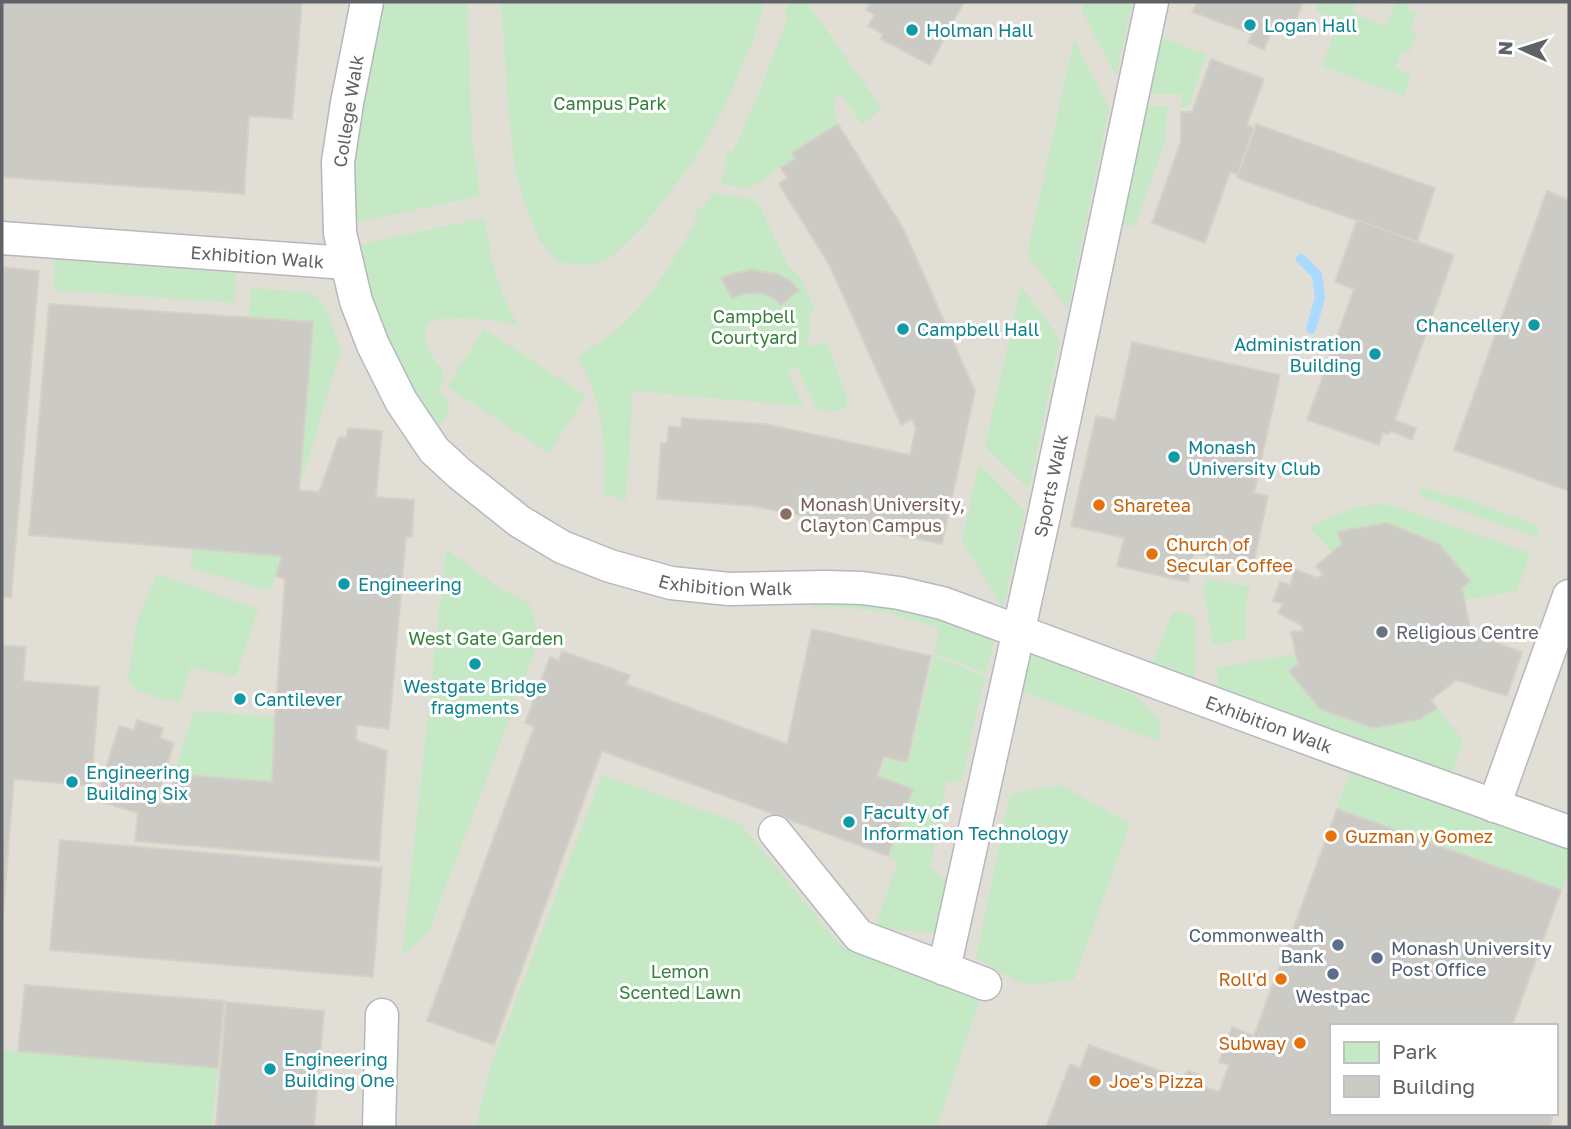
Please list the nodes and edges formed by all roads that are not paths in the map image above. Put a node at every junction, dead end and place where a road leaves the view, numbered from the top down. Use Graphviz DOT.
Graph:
graph roads {
  1 [pos="367,2"];
  2 [pos="1152,2"];
  3 [pos="2,238"];
  4 [pos="346,263"];
  5 [pos="1569,596"];
  6 [pos="1018,632"];
  7 [pos="1494,806"];
  8 [pos="775,832"];
  9 [pos="1569,832"];
  10 [pos="944,969"];
  11 [pos="985,984"];
  12 [pos="382,1016"];
  13 [pos="379,1127"];
  1 -- 4 [label="street, College Walk"];
  2 -- 6 [label="street, Sports Walk"];
  3 -- 4 [label="street, Exhibition Walk"];
  4 -- 6 [label="street, Exhibition Walk"];
  5 -- 7 [label="street"];
  6 -- 7 [label="street, Exhibition Walk"];
  6 -- 10 [label="street, Sports Walk"];
  7 -- 9 [label="street, Exhibition Walk"];
  8 -- 10 [label="street"];
  10 -- 11 [label="street"];
  12 -- 13 [label="street"];
}
